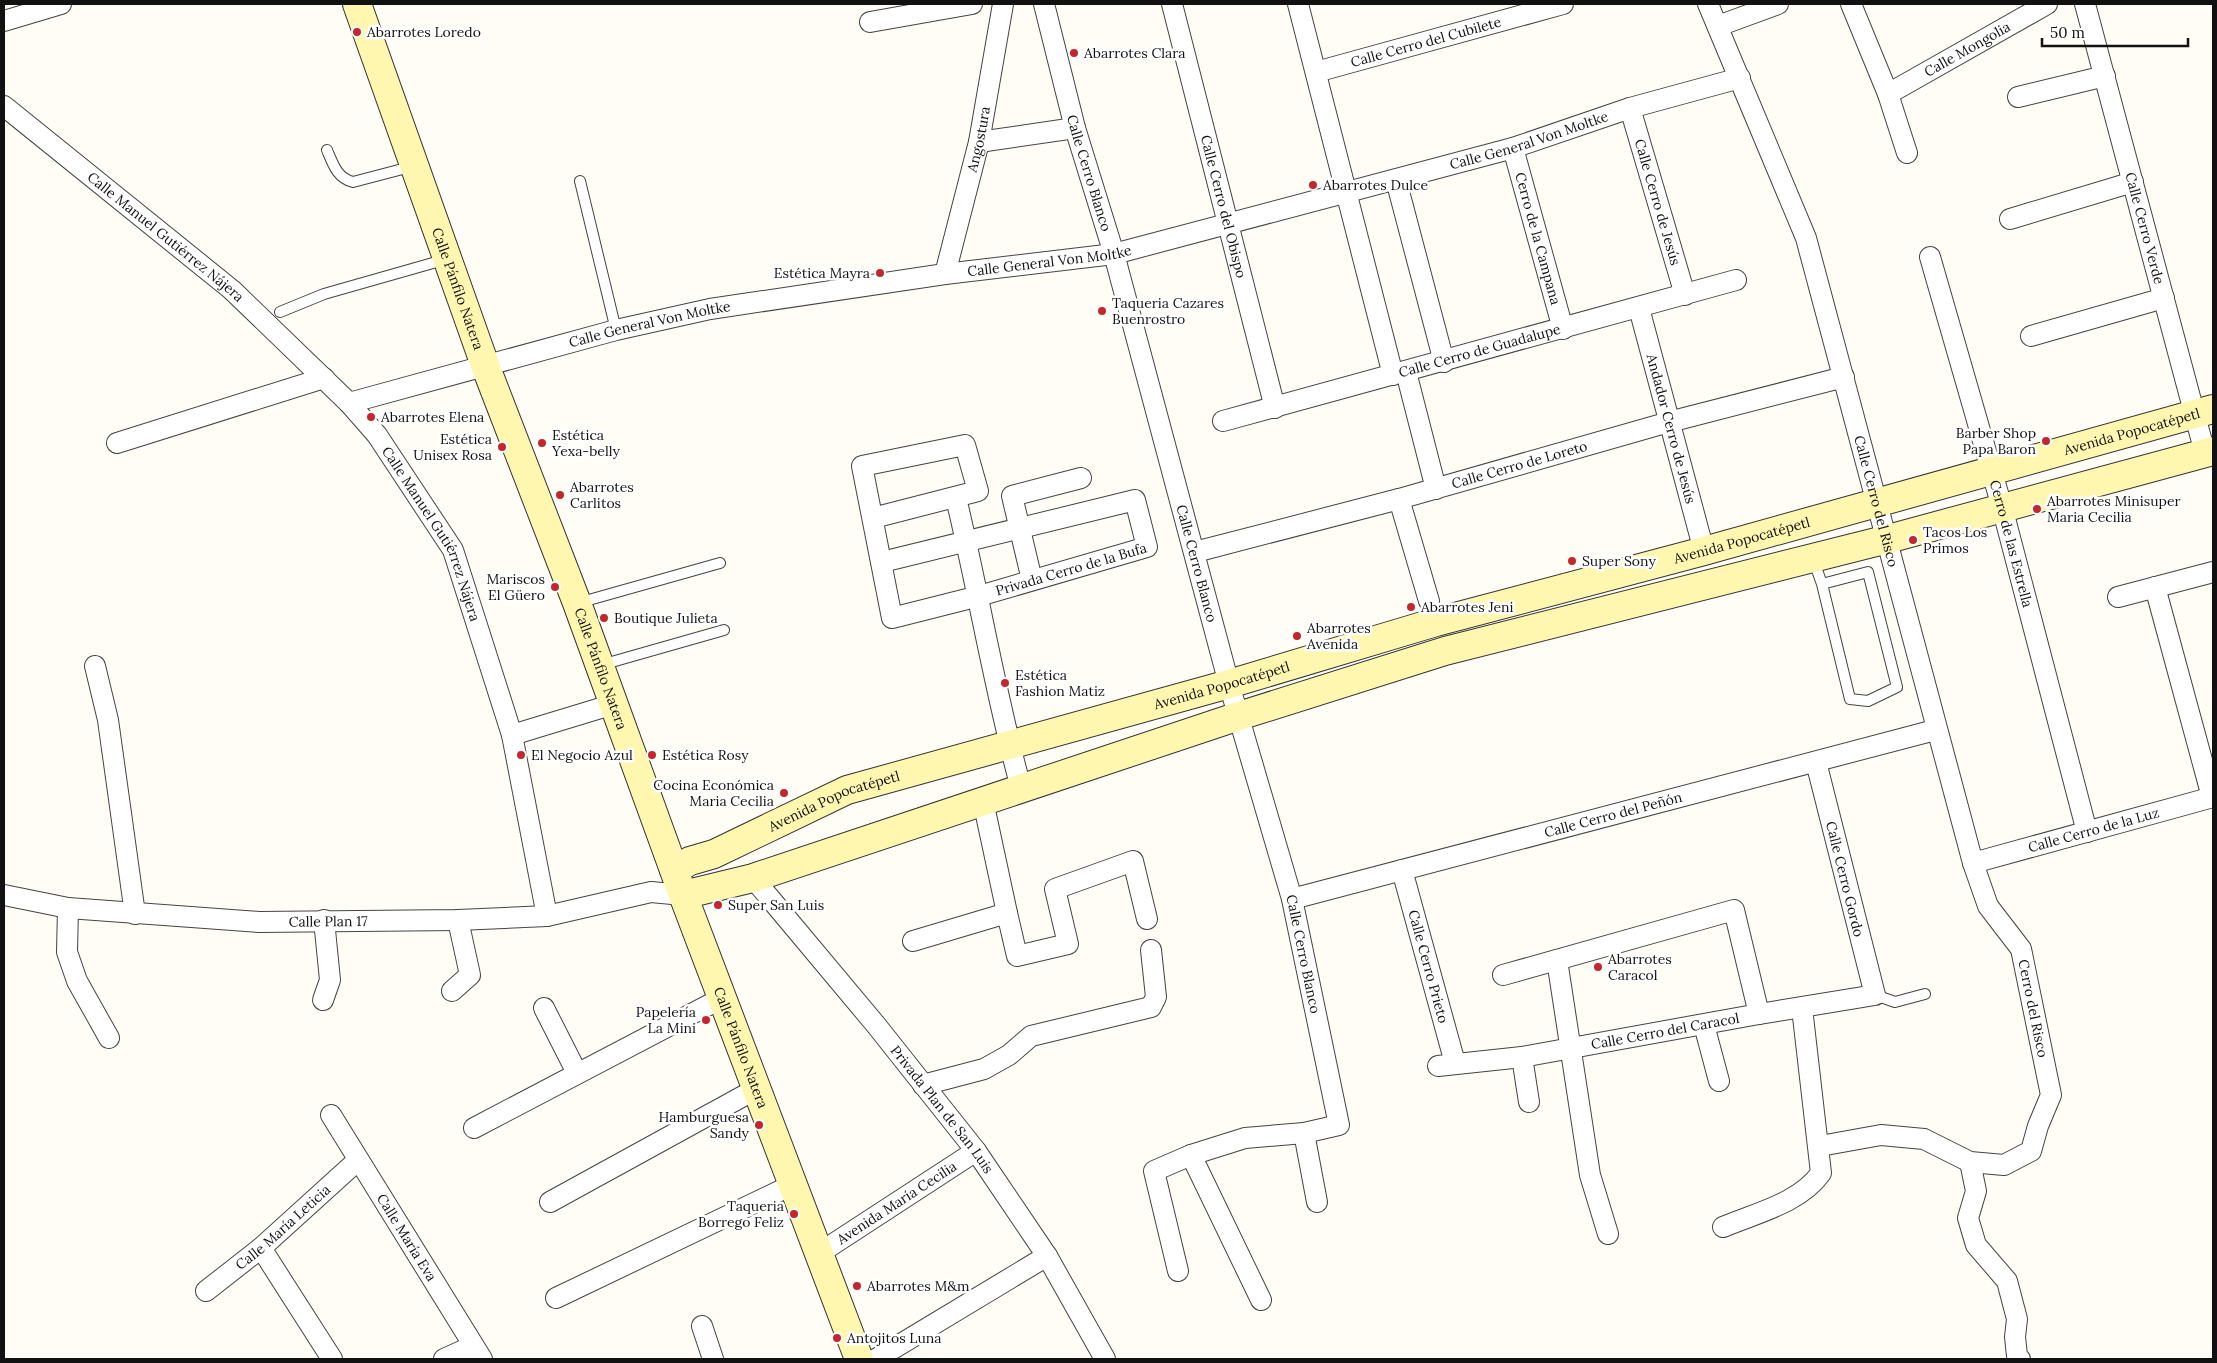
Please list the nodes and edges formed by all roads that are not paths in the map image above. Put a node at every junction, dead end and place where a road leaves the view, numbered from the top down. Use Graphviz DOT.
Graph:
graph roads {
  1 [pos="61,4"];
  2 [pos="357,4"];
  3 [pos="972,4"];
  4 [pos="1003,4"];
  5 [pos="1044,4"];
  6 [pos="1172,4"];
  7 [pos="1298,4"];
  8 [pos="1563,4"];
  9 [pos="1708,4"];
  10 [pos="1778,4"];
  11 [pos="1851,4"];
  12 [pos="2047,4"];
  13 [pos="2085,4"];
  14 [pos="4,21"];
  15 [pos="870,22"];
  16 [pos="1718,26"];
  17 [pos="1316,72"];
  18 [pos="2105,76"];
  19 [pos="1740,78"];
  20 [pos="1888,94"];
  21 [pos="2018,97"];
  22 [pos="4,106"];
  23 [pos="1630,108"];
  24 [pos="1075,128"];
  25 [pos="979,142"];
  26 [pos="1513,148"];
  27 [pos="327,150"];
  28 [pos="1907,153"];
  29 [pos="415,166"];
  30 [pos="1396,180"];
  31 [pos="580,181"];
  32 [pos="2133,182"];
  33 [pos="1345,191"];
  34 [pos="2010,220"];
  35 [pos="1229,223"];
  36 [pos="1114,254"];
  37 [pos="1930,257"];
  38 [pos="448,259"];
  39 [pos="945,274"];
  40 [pos="1736,280"];
  41 [pos="1685,295"];
  42 [pos="2164,298"];
  43 [pos="1638,308"];
  44 [pos="280,312"];
  45 [pos="1563,328"];
  46 [pos="616,330"];
  47 [pos="2031,336"];
  48 [pos="1444,362"];
  49 [pos="485,365"];
  50 [pos="1400,374"];
  51 [pos="1844,377"];
  52 [pos="324,378"];
  53 [pos="349,403"];
  54 [pos="1275,408"];
  55 [pos="2204,412"];
  56 [pos="1223,422"];
  57 [pos="1669,422"];
  58 [pos="117,442"];
  59 [pos="2209,452"];
  60 [pos="1990,471"];
  61 [pos="1080,478"];
  62 [pos="1436,489"];
  63 [pos="956,498"];
  64 [pos="1399,500"];
  65 [pos="1878,501"];
  66 [pos="2002,507"];
  67 [pos="872,518"];
  68 [pos="1019,529"];
  69 [pos="1888,539"];
  70 [pos="967,542"];
  71 [pos="1704,551"];
  72 [pos="1194,552"];
  73 [pos="1813,558"];
  74 [pos="882,562"];
  75 [pos="720,563"];
  76 [pos="2213,572"];
  77 [pos="1032,580"];
  78 [pos="1576,584"];
  79 [pos="1822,584"];
  80 [pos="2155,587"];
  81 [pos="979,596"];
  82 [pos="2118,597"];
  83 [pos="1429,601"];
  84 [pos="577,603"];
  85 [pos="1584,616"];
  86 [pos="724,630"];
  87 [pos="600,665"];
  88 [pos="95,666"];
  89 [pos="1229,684"];
  90 [pos="614,704"];
  91 [pos="1238,716"];
  92 [pos="1936,730"];
  93 [pos="512,736"];
  94 [pos="1010,746"];
  95 [pos="1816,762"];
  96 [pos="1022,788"];
  97 [pos="2213,797"];
  98 [pos="983,801"];
  99 [pos="2087,832"];
  100 [pos="714,854"];
  101 [pos="1973,863"];
  102 [pos="674,870"];
  103 [pos="1402,870"];
  104 [pos="754,878"];
  105 [pos="725,884"];
  106 [pos="651,892"];
  107 [pos="4,895"];
  108 [pos="683,895"];
  109 [pos="1292,899"];
  110 [pos="68,908"];
  111 [pos="1007,912"];
  112 [pos="135,914"];
  113 [pos="547,916"];
  114 [pos="1148,919"];
  115 [pos="324,920"];
  116 [pos="458,920"];
  117 [pos="2004,926"];
  118 [pos="913,941"];
  119 [pos="1151,950"];
  120 [pos="1557,960"];
  121 [pos="1503,975"];
  122 [pos="452,991"];
  123 [pos="1925,994"];
  124 [pos="1875,995"];
  125 [pos="722,998"];
  126 [pos="323,1000"];
  127 [pos="544,1008"];
  128 [pos="1802,1008"];
  129 [pos="1759,1014"];
  130 [pos="1704,1025"];
  131 [pos="109,1038"];
  132 [pos="1571,1048"];
  133 [pos="1522,1057"];
  134 [pos="1447,1065"];
  135 [pos="577,1073"];
  136 [pos="1719,1081"];
  137 [pos="923,1085"];
  138 [pos="756,1089"];
  139 [pos="1528,1102"];
  140 [pos="331,1115"];
  141 [pos="474,1128"];
  142 [pos="1304,1133"];
  143 [pos="1820,1146"];
  144 [pos="976,1151"];
  145 [pos="1191,1155"];
  146 [pos="357,1161"];
  147 [pos="1970,1162"];
  148 [pos="792,1186"];
  149 [pos="550,1202"];
  150 [pos="1317,1202"];
  151 [pos="1723,1227"];
  152 [pos="1608,1234"];
  153 [pos="261,1248"];
  154 [pos="818,1254"];
  155 [pos="1047,1256"];
  156 [pos="1178,1271"];
  157 [pos="206,1291"];
  158 [pos="556,1298"];
  159 [pos="1261,1300"];
  160 [pos="702,1326"];
  161 [pos="478,1353"];
  162 [pos="1101,1358"];
  163 [pos="332,1359"];
  164 [pos="444,1359"];
  165 [pos="713,1359"];
  166 [pos="860,1359"];
  167 [pos="876,1359"];
  168 [pos="2020,1359"];
  1 -- 14 [label="street"];
  2 -- 29 [label="street, Calle Pánfilo Natera"];
  3 -- 15 [label="street"];
  4 -- 25 [label="street, Angostura"];
  5 -- 24 [label="street, Calle Cerro Blanco"];
  6 -- 35 [label="street, Calle Cerro del Obispo"];
  7 -- 17 [label="street"];
  8 -- 17 [label="street, Calle Cerro del Cubilete"];
  9 -- 16 [label="street, Calle Cerro del Risco"];
  10 -- 16 [label="street"];
  11 -- 20 [label="street"];
  12 -- 20 [label="street, Calle Mongolia"];
  13 -- 18 [label="street, Calle Cerro Verde"];
  16 -- 19 [label="street, Calle Cerro del Risco"];
  17 -- 33 [label="street"];
  18 -- 21 [label="street"];
  18 -- 32 [label="street, Calle Cerro Verde"];
  19 -- 23 [label="street, Calle General Von Moltke"];
  19 -- 51 [label="street, Calle Cerro del Risco"];
  20 -- 28 [label="street"];
  22 -- 52 [label="street, Calle Manuel Gutiérrez Nájera"];
  23 -- 26 [label="street, Calle General Von Moltke"];
  23 -- 41 [label="street, Calle Cerro de Jesús"];
  24 -- 25 [label="street"];
  24 -- 36 [label="street, Calle Cerro Blanco"];
  25 -- 39 [label="street, Angostura"];
  26 -- 30 [label="street, Calle General Von Moltke"];
  26 -- 45 [label="street, Cerro de la Campana"];
  27 -- 29 [label="lane"];
  29 -- 38 [label="street, Calle Pánfilo Natera"];
  30 -- 33 [label="street, Calle General Von Moltke"];
  30 -- 48 [label="street"];
  31 -- 46 [label="lane"];
  32 -- 34 [label="street"];
  32 -- 42 [label="street, Calle Cerro Verde"];
  33 -- 35 [label="street, Calle General Von Moltke"];
  33 -- 50 [label="street"];
  35 -- 36 [label="street, Calle General Von Moltke"];
  35 -- 54 [label="street, Calle Cerro del Obispo"];
  36 -- 39 [label="street, Calle General Von Moltke"];
  36 -- 72 [label="street, Calle Cerro Blanco"];
  37 -- 60 [label="street, Cerro de las Estrella"];
  38 -- 44 [label="lane"];
  38 -- 49 [label="street, Calle Pánfilo Natera"];
  39 -- 46 [label="street, Calle General Von Moltke"];
  40 -- 41 [label="street, Calle Cerro de Guadalupe"];
  41 -- 43 [label="street, Calle Cerro de Guadalupe"];
  42 -- 47 [label="street"];
  42 -- 55 [label="street, Calle Cerro Verde"];
  43 -- 45 [label="street, Calle Cerro de Guadalupe"];
  43 -- 57 [label="street, Andador Cerro de Jesús"];
  45 -- 48 [label="street, Calle Cerro de Guadalupe"];
  46 -- 49 [label="street, Calle General Von Moltke"];
  48 -- 50 [label="street, Calle Cerro de Guadalupe"];
  49 -- 53 [label="street, Calle General Von Moltke"];
  49 -- 84 [label="street, Calle Pánfilo Natera"];
  50 -- 54 [label="street, Calle Cerro de Guadalupe"];
  50 -- 62 [label="street"];
  51 -- 57 [label="street, Calle Cerro de Loreto"];
  51 -- 65 [label="street, Calle Cerro del Risco"];
  52 -- 53 [label="street, Calle Manuel Gutiérrez Nájera"];
  52 -- 58 [label="street"];
  53 -- 93 [label="street, Calle Manuel Gutiérrez Nájera"];
  54 -- 56 [label="street, Calle Cerro de Guadalupe"];
  55 -- 59 [label="street, Calle Cerro Verde"];
  55 -- 60 [label="street, Avenida Popocatépetl"];
  57 -- 62 [label="street, Calle Cerro de Loreto"];
  57 -- 71 [label="street, Andador Cerro de Jesús"];
  59 -- 66 [label="street"];
  60 -- 65 [label="street, Avenida Popocatépetl"];
  60 -- 66 [label="street, Cerro de las Estrella"];
  61 -- 68 [label="street"];
  62 -- 64 [label="street, Calle Cerro de Loreto"];
  63 -- 67 [label="street"];
  63 -- 67 [label="street, Privada Cerro de la Bufa"];
  63 -- 70 [label="street"];
  64 -- 72 [label="street, Calle Cerro de Loreto"];
  64 -- 83 [label="street"];
  65 -- 69 [label="street, Calle Cerro del Risco"];
  65 -- 71 [label="street, Avenida Popocatépetl"];
  66 -- 69 [label="street"];
  66 -- 99 [label="street, Cerro de las Estrella"];
  67 -- 74 [label="street, Privada Cerro de la Bufa"];
  68 -- 70 [label="street"];
  68 -- 77 [label="street"];
  68 -- 77 [label="street, Privada Cerro de la Bufa"];
  69 -- 73 [label="street"];
  69 -- 92 [label="street, Calle Cerro del Risco"];
  70 -- 74 [label="street"];
  70 -- 81 [label="street"];
  71 -- 78 [label="street, Avenida Popocatépetl"];
  72 -- 89 [label="street, Calle Cerro Blanco"];
  73 -- 79 [label="lane"];
  73 -- 85 [label="street"];
  74 -- 81 [label="street, Privada Cerro de la Bufa"];
  75 -- 84 [label="lane"];
  76 -- 80 [label="street"];
  77 -- 81 [label="street, Privada Cerro de la Bufa"];
  78 -- 85 [label="street"];
  78 -- 89 [label="street, Avenida Popocatépetl"];
  79 -- 79 [label="lane"];
  80 -- 82 [label="street"];
  80 -- 97 [label="street"];
  81 -- 94 [label="street, Privada Cerro de la Bufa"];
  84 -- 87 [label="street, Calle Pánfilo Natera"];
  85 -- 91 [label="street"];
  86 -- 87 [label="lane"];
  87 -- 90 [label="street, Calle Pánfilo Natera"];
  88 -- 112 [label="street"];
  89 -- 91 [label="street, Calle Cerro Blanco"];
  89 -- 94 [label="street, Avenida Popocatépetl"];
  90 -- 93 [label="street"];
  90 -- 102 [label="street, Calle Pánfilo Natera"];
  91 -- 96 [label="street"];
  91 -- 109 [label="street, Calle Cerro Blanco"];
  92 -- 95 [label="street, Calle Cerro del Peñón"];
  92 -- 101 [label="street, Calle Cerro del Risco"];
  93 -- 113 [label="street, Calle Manuel Gutiérrez Nájera"];
  94 -- 96 [label="street, Privada Cerro de la Bufa"];
  94 -- 100 [label="street, Avenida Popocatépetl"];
  95 -- 103 [label="street, Calle Cerro del Peñón"];
  95 -- 124 [label="street, Calle Cerro Gordo"];
  96 -- 98 [label="street"];
  97 -- 99 [label="street, Calle Cerro de la Luz"];
  98 -- 104 [label="street"];
  98 -- 111 [label="street"];
  99 -- 101 [label="street, Calle Cerro de la Luz"];
  100 -- 102 [label="street, Avenida Popocatépetl"];
  100 -- 105 [label="street"];
  101 -- 117 [label="street, Calle Cerro del Risco"];
  102 -- 106 [label="street"];
  102 -- 108 [label="street, Calle Pánfilo Natera"];
  103 -- 109 [label="street, Calle Cerro del Peñón"];
  103 -- 134 [label="street, Calle Cerro Prieto"];
  104 -- 105 [label="street"];
  104 -- 137 [label="street, Privada Plan de San Luis"];
  105 -- 108 [label="street"];
  106 -- 108 [label="street, Calle Plan 17"];
  106 -- 113 [label="street, Calle Plan 17"];
  107 -- 110 [label="street, Calle Plan 17"];
  108 -- 125 [label="street, Calle Pánfilo Natera"];
  109 -- 142 [label="street, Calle Cerro Blanco"];
  110 -- 112 [label="street, Calle Plan 17"];
  110 -- 131 [label="street"];
  111 -- 114 [label="street"];
  111 -- 118 [label="street"];
  112 -- 115 [label="street, Calle Plan 17"];
  113 -- 116 [label="street, Calle Plan 17"];
  115 -- 116 [label="street, Calle Plan 17"];
  115 -- 126 [label="street"];
  116 -- 122 [label="street"];
  117 -- 147 [label="street, Cerro del Risco"];
  119 -- 137 [label="street"];
  120 -- 121 [label="street"];
  120 -- 129 [label="street"];
  120 -- 132 [label="street"];
  123 -- 124 [label="lane"];
  124 -- 128 [label="street, Calle Cerro del Caracol"];
  125 -- 135 [label="street"];
  125 -- 138 [label="street, Calle Pánfilo Natera"];
  127 -- 135 [label="street"];
  128 -- 129 [label="street, Calle Cerro del Caracol"];
  128 -- 143 [label="street"];
  129 -- 130 [label="street, Calle Cerro del Caracol"];
  130 -- 132 [label="street, Calle Cerro del Caracol"];
  130 -- 136 [label="street"];
  132 -- 133 [label="street, Calle Cerro del Caracol"];
  132 -- 152 [label="street"];
  133 -- 134 [label="street, Calle Cerro del Caracol"];
  133 -- 139 [label="street"];
  135 -- 141 [label="street"];
  137 -- 144 [label="street, Privada Plan de San Luis"];
  138 -- 148 [label="street, Calle Pánfilo Natera"];
  138 -- 149 [label="street"];
  140 -- 146 [label="street, Calle María Eva"];
  142 -- 145 [label="street"];
  142 -- 150 [label="street"];
  143 -- 147 [label="street"];
  143 -- 151 [label="street"];
  144 -- 154 [label="street, Avenida María Cecilia"];
  144 -- 155 [label="street, Privada Plan de San Luis"];
  145 -- 156 [label="street"];
  145 -- 159 [label="street"];
  146 -- 153 [label="street, Calle María Leticia"];
  146 -- 161 [label="street, Calle María Eva"];
  147 -- 168 [label="street"];
  148 -- 154 [label="street, Calle Pánfilo Natera"];
  148 -- 158 [label="street"];
  153 -- 157 [label="street, Calle María Leticia"];
  153 -- 163 [label="street"];
  154 -- 166 [label="street, Calle Pánfilo Natera"];
  155 -- 162 [label="street, Privada Plan de San Luis"];
  155 -- 167 [label="street"];
  160 -- 165 [label="street"];
  161 -- 164 [label="street"];
}
